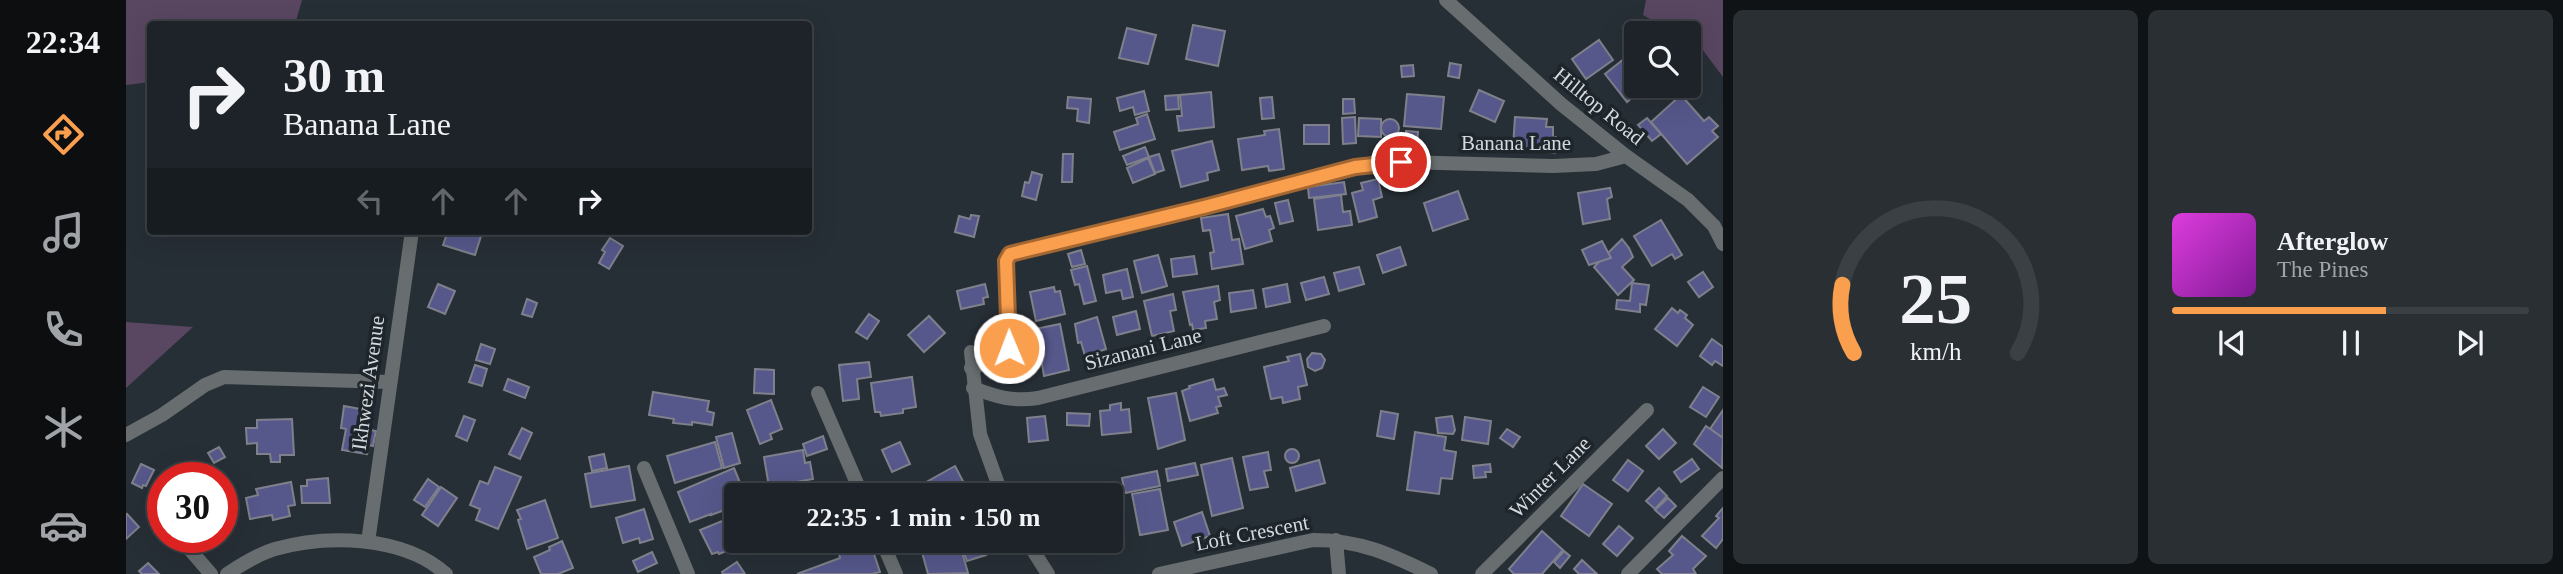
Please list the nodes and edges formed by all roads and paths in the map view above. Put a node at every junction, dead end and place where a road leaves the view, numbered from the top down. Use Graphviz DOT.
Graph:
graph roads {
  1 [pos="1446,0"];
  2 [pos="1626,156"];
  3 [pos="411,235"];
  4 [pos="1723,244"];
  5 [pos="1324,326"];
  6 [pos="971,352"];
  7 [pos="971,368"];
  8 [pos="390,382"];
  9 [pos="973,388"];
  10 [pos="817,393"];
  11 [pos="1647,410"];
  12 [pos="126,435"];
  13 [pos="644,468"];
  14 [pos="1723,478"];
  15 [pos="857,483"];
  16 [pos="997,483"];
  17 [pos="1336,540"];
  18 [pos="368,542"];
  19 [pos="193,553"];
  20 [pos="887,553"];
  21 [pos="1035,553"];
  22 [pos="1216,567"];
  23 [pos="211,574"];
  24 [pos="227,574"];
  25 [pos="446,574"];
  26 [pos="688,574"];
  27 [pos="896,574"];
  28 [pos="1048,574"];
  29 [pos="1160,574"];
  30 [pos="1339,574"];
  31 [pos="1431,574"];
  32 [pos="1482,574"];
  33 [pos="1628,574"];
  1 -- 2 [label="street, Hilltop Road"];
  2 -- 4 [label="street, Hilltop Road"];
  2 -- 7 [label="street, Banana Lane"];
  3 -- 8 [label="street, Ikhwezi Avenue"];
  5 -- 9 [label="street, Sizanani Lane"];
  6 -- 7 [label="street"];
  7 -- 9 [label="street"];
  8 -- 12 [label="street"];
  8 -- 18 [label="street, Ikhwezi Avenue"];
  9 -- 16 [label="street"];
  10 -- 15 [label="street"];
  11 -- 32 [label="street, Winter Lane"];
  13 -- 26 [label="street"];
  14 -- 33 [label="street"];
  17 -- 22 [label="street, Loft Crescent"];
  17 -- 30 [label="street"];
  17 -- 31 [label="street, Loft Crescent"];
  18 -- 24 [label="street"];
  18 -- 25 [label="street"];
  19 -- 23 [label="street"];
  20 -- 27 [label="street"];
  21 -- 28 [label="street"];
  22 -- 29 [label="street, Loft Crescent"];
}
